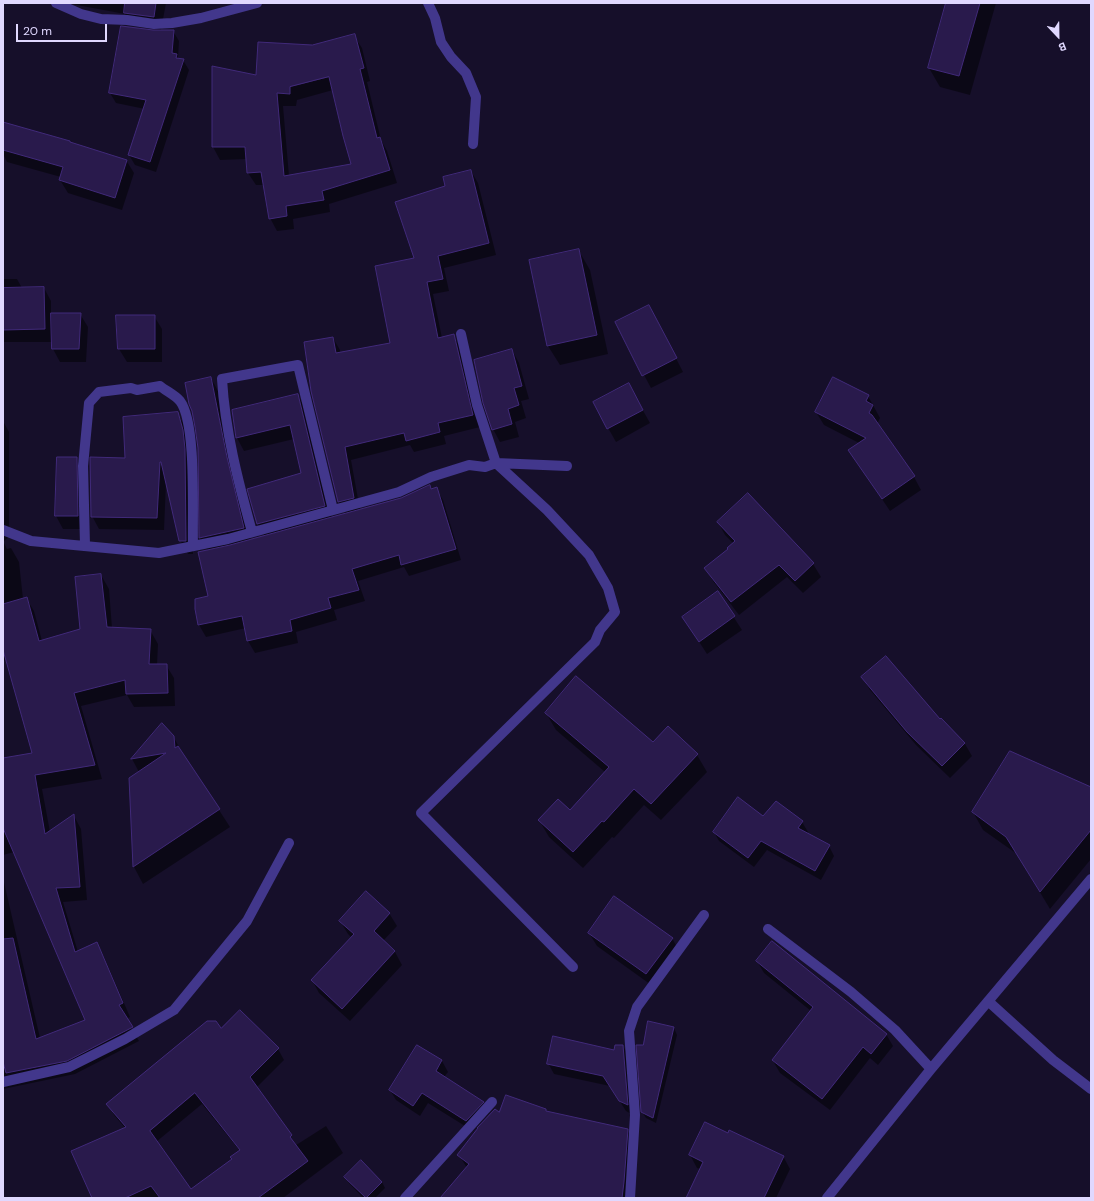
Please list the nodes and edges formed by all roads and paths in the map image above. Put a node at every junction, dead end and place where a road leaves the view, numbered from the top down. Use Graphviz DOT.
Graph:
graph roads {
  1 [pos="56,3"];
  2 [pos="257,3"];
  3 [pos="428,3"];
  4 [pos="473,144"];
  5 [pos="461,334"];
  6 [pos="496,463"];
  7 [pos="567,466"];
  8 [pos="333,510"];
  9 [pos="3,530"];
  10 [pos="252,532"];
  11 [pos="85,545"];
  12 [pos="193,546"];
  13 [pos="289,843"];
  14 [pos="1091,879"];
  15 [pos="704,915"];
  16 [pos="768,929"];
  17 [pos="573,967"];
  18 [pos="988,1001"];
  19 [pos="931,1069"];
  20 [pos="3,1082"];
  21 [pos="1091,1089"];
  22 [pos="492,1102"];
  23 [pos="405,1198"];
  24 [pos="630,1198"];
  25 [pos="827,1198"];
  1 -- 2 [label="street"];
  3 -- 4 [label="street"];
  5 -- 6 [label="street"];
  6 -- 7 [label="street"];
  6 -- 8 [label="street"];
  6 -- 17 [label="street"];
  8 -- 10 [label="street"];
  8 -- 10 [label="street"];
  9 -- 11 [label="street"];
  10 -- 12 [label="street"];
  11 -- 12 [label="street"];
  11 -- 12 [label="street"];
  13 -- 20 [label="street"];
  14 -- 18 [label="street"];
  15 -- 24 [label="street"];
  16 -- 19 [label="street"];
  18 -- 19 [label="street"];
  18 -- 21 [label="street"];
  19 -- 25 [label="street"];
  22 -- 23 [label="street"];
}
